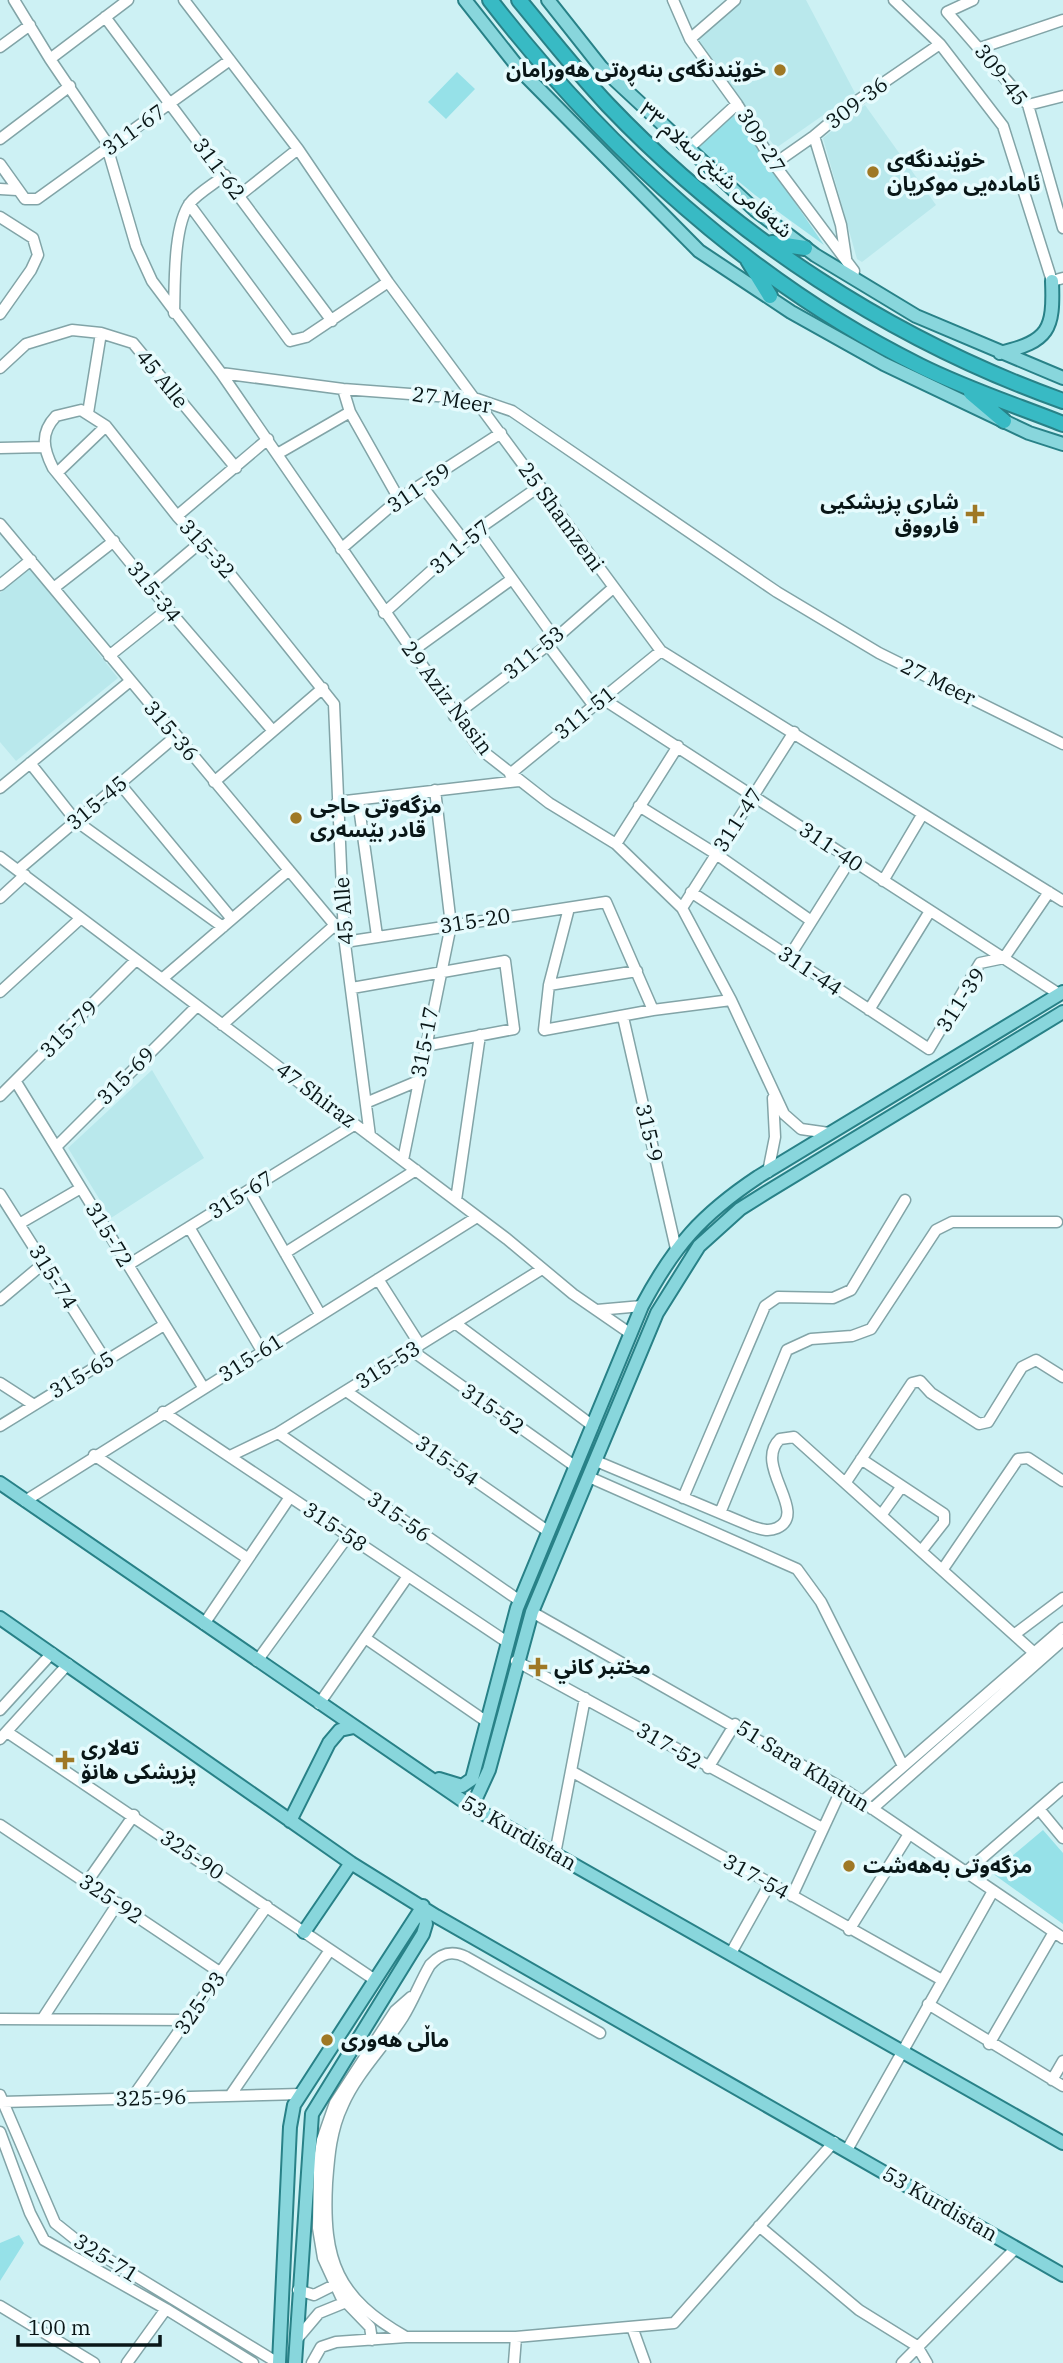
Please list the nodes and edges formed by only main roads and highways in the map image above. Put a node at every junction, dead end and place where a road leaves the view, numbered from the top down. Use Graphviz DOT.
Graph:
graph roads {
  1 [pos="465,0"];
  2 [pos="490,0"];
  3 [pos="519,0"];
  4 [pos="550,1"];
  5 [pos="537,21"];
  6 [pos="519,37"];
  7 [pos="559,48"];
  8 [pos="543,64"];
  9 [pos="767,243"];
  10 [pos="805,248"];
  11 [pos="744,253"];
  12 [pos="1057,279"];
  13 [pos="770,296"];
  14 [pos="1063,311"];
  15 [pos="999,353"];
  16 [pos="1063,378"];
  17 [pos="962,385"];
  18 [pos="1063,401"];
  19 [pos="1004,421"];
  20 [pos="1063,424"];
  21 [pos="1063,444"];
  22 [pos="1061,993"];
  23 [pos="1063,1012"];
  24 [pos="945,1065"];
  25 [pos="953,1080"];
  26 [pos="610,1384"];
  27 [pos="625,1391"];
  28 [pos="0,1483"];
  29 [pos="0,1618"];
  30 [pos="354,1727"];
  31 [pos="483,1767"];
  32 [pos="426,1777"];
  33 [pos="472,1807"];
  34 [pos="290,1821"];
  35 [pos="351,1863"];
  36 [pos="423,1906"];
  37 [pos="304,1932"];
  38 [pos="1063,2143"];
  39 [pos="1063,2275"];
  40 [pos="278,2363"];
  41 [pos="295,2363"];
  1 -- 13 [label="main road"];
  2 -- 6 [label="highway"];
  3 -- 5 [label="highway"];
  4 -- 10 [label="main road, شەقامی شێخ سەلام ٣٣"];
  5 -- 6 [label="highway"];
  5 -- 7 [label="highway"];
  6 -- 8 [label="highway"];
  7 -- 8 [label="highway"];
  7 -- 9 [label="highway"];
  8 -- 11 [label="highway"];
  9 -- 10 [label="highway"];
  9 -- 18 [label="highway"];
  10 -- 15 [label="main road, شەقامی شێخ سەلام ٣٣"];
  11 -- 13 [label="highway"];
  11 -- 17 [label="highway"];
  12 -- 14 [label="main road"];
  12 -- 15 [label="main road"];
  13 -- 19 [label="main road"];
  15 -- 16 [label="main road, شەقامی شێخ سەلام ٣٣"];
  17 -- 19 [label="highway"];
  17 -- 20 [label="highway"];
  19 -- 21 [label="main road"];
  22 -- 24 [label="main road"];
  23 -- 25 [label="main road"];
  24 -- 25 [label="main road"];
  24 -- 26 [label="main road"];
  25 -- 27 [label="main road"];
  26 -- 27 [label="main road"];
  26 -- 31 [label="main road"];
  27 -- 31 [label="main road"];
  28 -- 30 [label="main road, 53 Kurdistan"];
  29 -- 34 [label="main road, 53 Kurdistan"];
  30 -- 32 [label="main road, 53 Kurdistan"];
  30 -- 34 [label="main road"];
  31 -- 32 [label="main road"];
  31 -- 33 [label="main road"];
  32 -- 33 [label="main road, 53 Kurdistan"];
  33 -- 38 [label="main road, 53 Kurdistan"];
  34 -- 35 [label="main road, 53 Kurdistan"];
  35 -- 36 [label="main road, 53 Kurdistan"];
  35 -- 37 [label="main road"];
  36 -- 39 [label="main road, 53 Kurdistan"];
  36 -- 40 [label="main road"];
  36 -- 41 [label="main road"];
}
